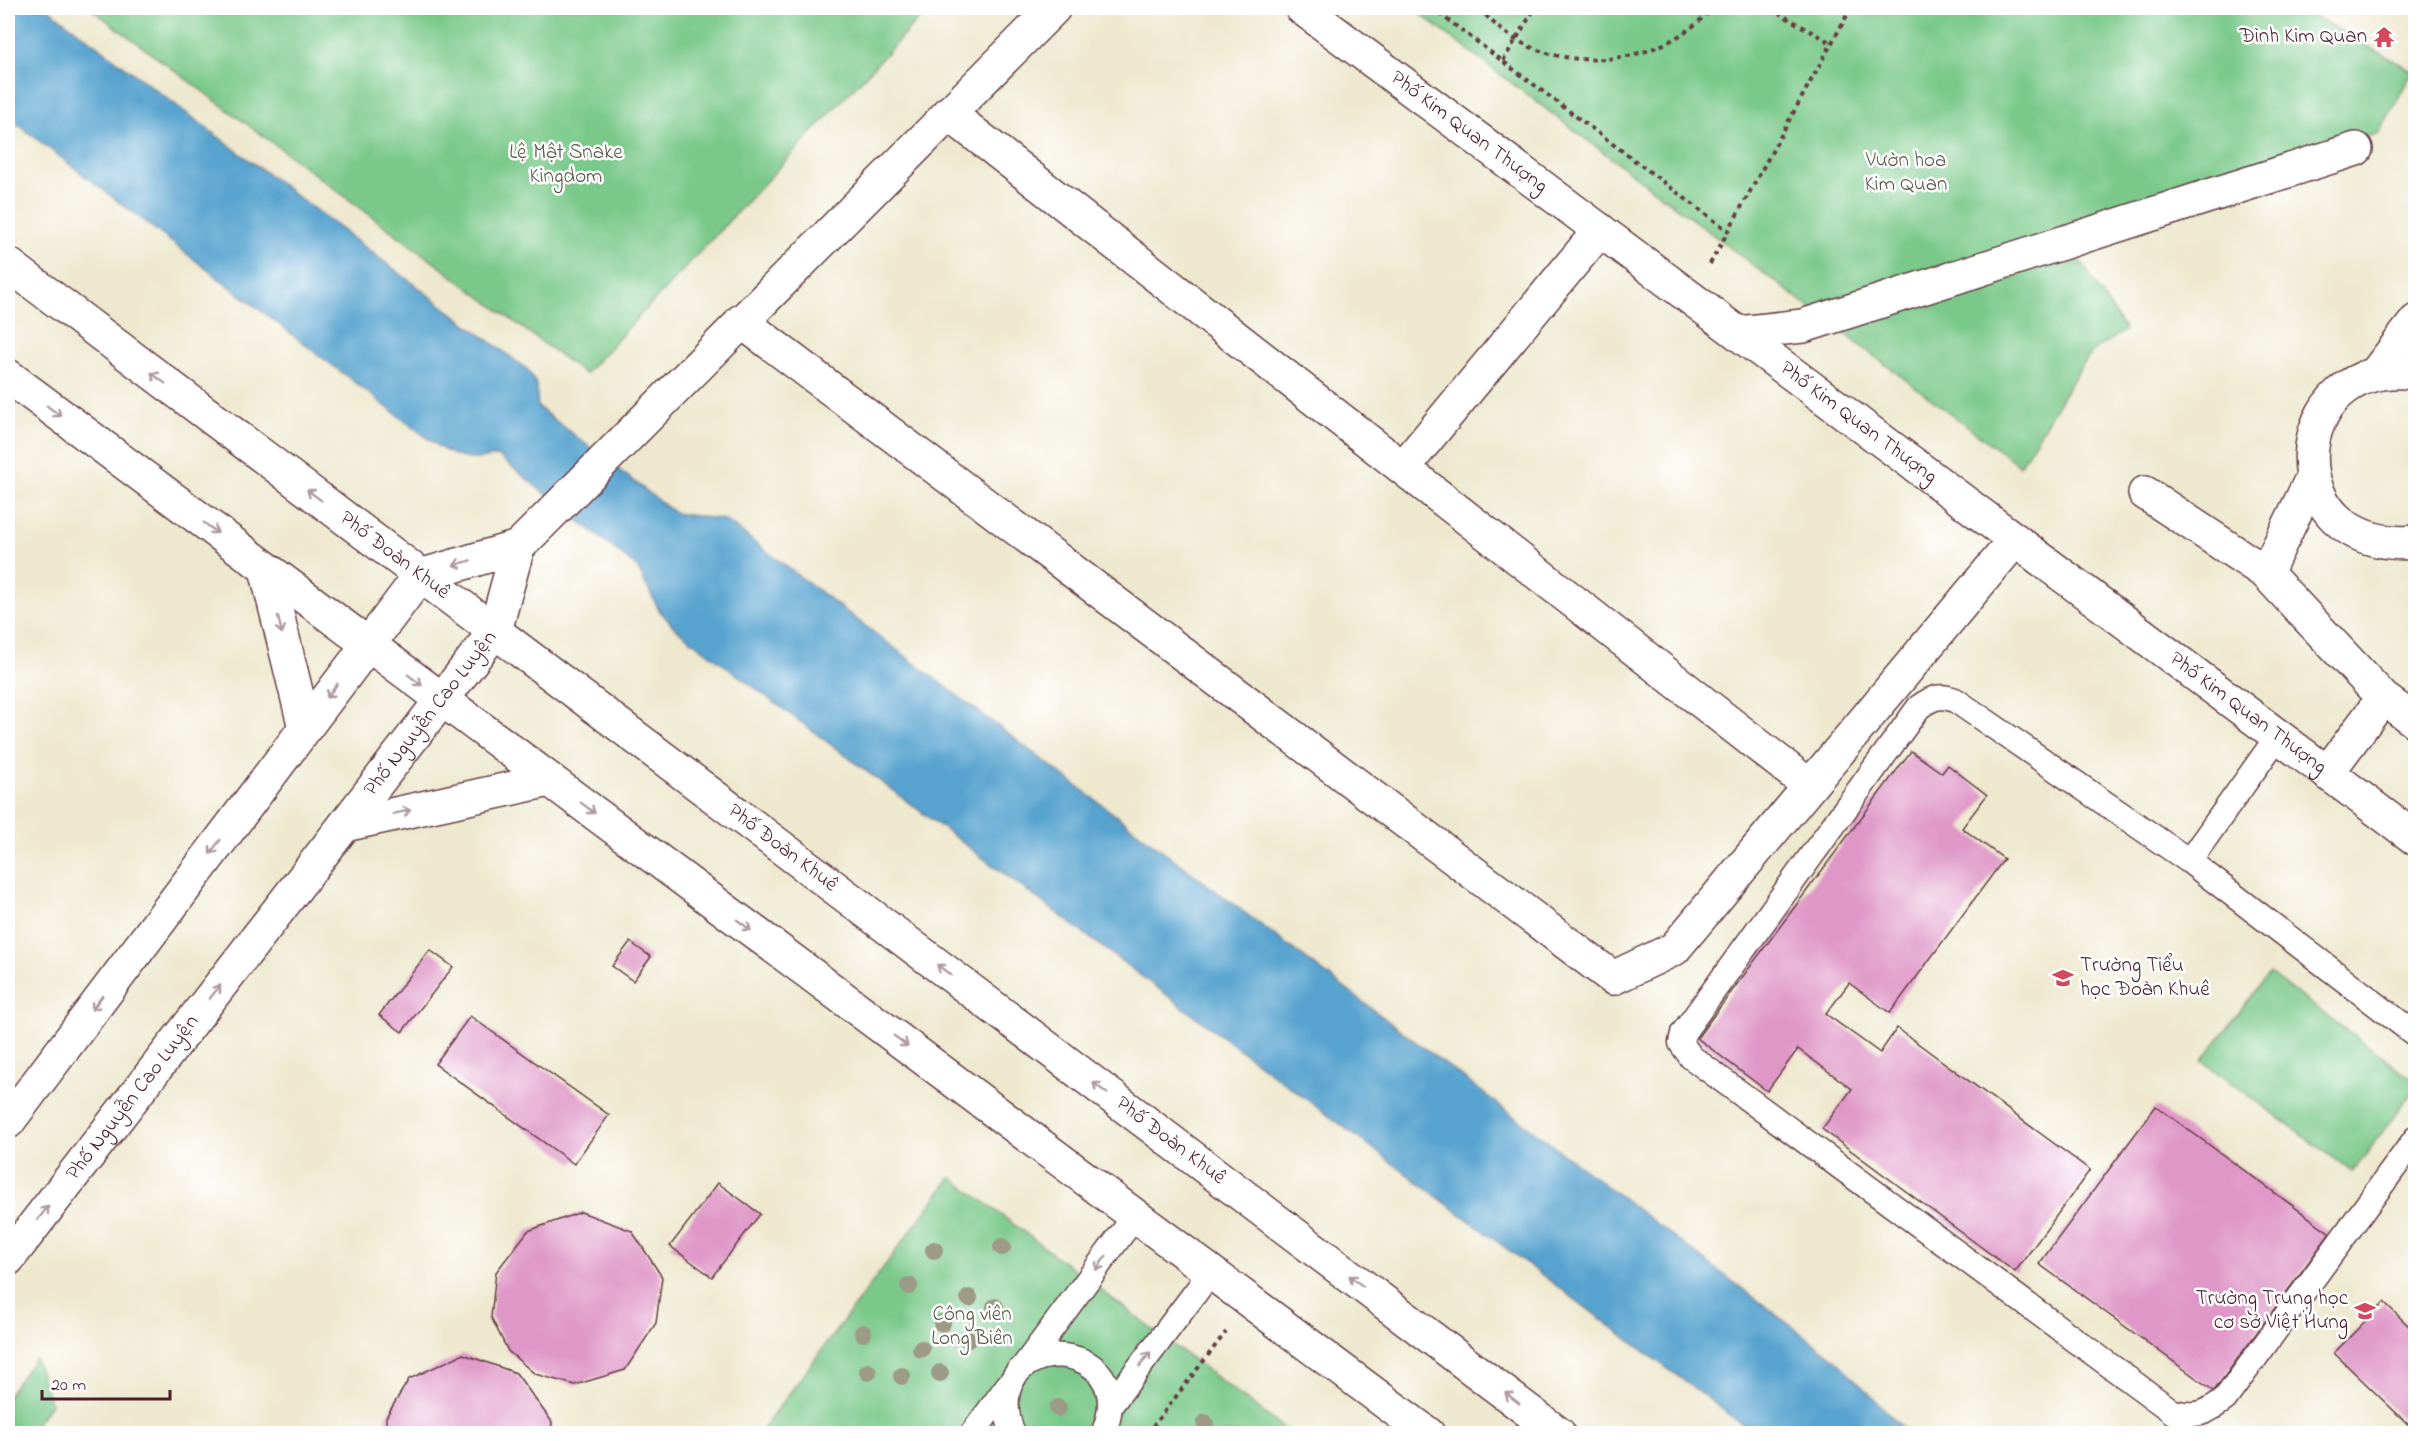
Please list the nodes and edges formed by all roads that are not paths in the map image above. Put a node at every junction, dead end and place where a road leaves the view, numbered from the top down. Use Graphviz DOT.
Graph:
graph roads {
  1 [pos="1054,8"];
  2 [pos="1302,8"];
  3 [pos="948,113"];
  4 [pos="2356,149"];
  5 [pos="1600,230"];
  6 [pos="8,264"];
  7 [pos="741,321"];
  8 [pos="2415,321"];
  9 [pos="1738,333"];
  10 [pos="2376,373"];
  11 [pos="2415,373"];
  12 [pos="8,376"];
  13 [pos="1403,468"];
  14 [pos="2312,478"];
  15 [pos="2145,493"];
  16 [pos="2015,540"];
  17 [pos="522,541"];
  18 [pos="2409,550"];
  19 [pos="266,569"];
  20 [pos="2266,573"];
  21 [pos="420,576"];
  22 [pos="495,632"];
  23 [pos="368,645"];
  24 [pos="2383,698"];
  25 [pos="442,700"];
  26 [pos="2415,722"];
  27 [pos="305,728"];
  28 [pos="2278,736"];
  29 [pos="2327,773"];
  30 [pos="550,780"];
  31 [pos="1810,786"];
  32 [pos="345,825"];
  33 [pos="2415,839"];
  34 [pos="2189,861"];
  35 [pos="2415,1035"];
  36 [pos="8,1122"];
  37 [pos="2415,1138"];
  38 [pos="1135,1216"];
  39 [pos="8,1259"];
  40 [pos="1211,1272"];
  41 [pos="1016,1376"];
  42 [pos="1110,1406"];
  43 [pos="972,1434"];
  44 [pos="1012,1434"];
  45 [pos="1103,1434"];
  46 [pos="1428,1434"];
  47 [pos="1559,1434"];
  1 -- 3 [label="street"];
  2 -- 5 [label="street, Phố Kim Quan Thượng"];
  3 -- 7 [label="street"];
  3 -- 13 [label="street"];
  4 -- 9 [label="street"];
  5 -- 9 [label="street, Phố Kim Quan Thượng"];
  5 -- 13 [label="street"];
  21 -- 6 [label="street, Phố Đoàn Khuê, one-way"];
  7 -- 17 [label="street"];
  7 -- 31 [label="street"];
  8 -- 10 [label="street"];
  9 -- 16 [label="street, Phố Kim Quan Thượng"];
  10 -- 11 [label="street"];
  10 -- 14 [label="street"];
  12 -- 19 [label="street, one-way"];
  13 -- 31 [label="street"];
  14 -- 18 [label="street"];
  14 -- 20 [label="street"];
  15 -- 20 [label="street"];
  16 -- 28 [label="street, Phố Kim Quan Thượng"];
  16 -- 31 [label="street"];
  17 -- 21 [label="street, one-way"];
  17 -- 22 [label="street, Phố Nguyễn Cao Luyện"];
  19 -- 23 [label="street"];
  19 -- 27 [label="street, one-way"];
  20 -- 24 [label="street"];
  21 -- 22 [label="street, Phố Đoàn Khuê"];
  21 -- 23 [label="street"];
  22 -- 25 [label="street, Phố Nguyễn Cao Luyện"];
  47 -- 22 [label="street, Phố Đoàn Khuê, one-way"];
  23 -- 25 [label="street, one-way"];
  23 -- 27 [label="street, one-way"];
  24 -- 26 [label="street"];
  24 -- 29 [label="street"];
  25 -- 30 [label="street"];
  25 -- 32 [label="street, Phố Nguyễn Cao Luyện"];
  27 -- 36 [label="street, one-way"];
  28 -- 29 [label="street, Phố Kim Quan Thượng"];
  28 -- 34 [label="lane"];
  29 -- 33 [label="street, Phố Kim Quan Thượng"];
  32 -- 30 [label="street, one-way"];
  30 -- 38 [label="street, one-way"];
  39 -- 32 [label="street, Phố Nguyễn Cao Luyện, one-way"];
  34 -- 35 [label="lane"];
  34 -- 37 [label="lane"];
  38 -- 40 [label="street"];
  38 -- 41 [label="lane, one-way"];
  42 -- 40 [label="lane, one-way"];
  40 -- 46 [label="street"];
  41 -- 42 [label="lane"];
  41 -- 43 [label="lane"];
  41 -- 44 [label="lane"];
  42 -- 45 [label="lane"];
}
